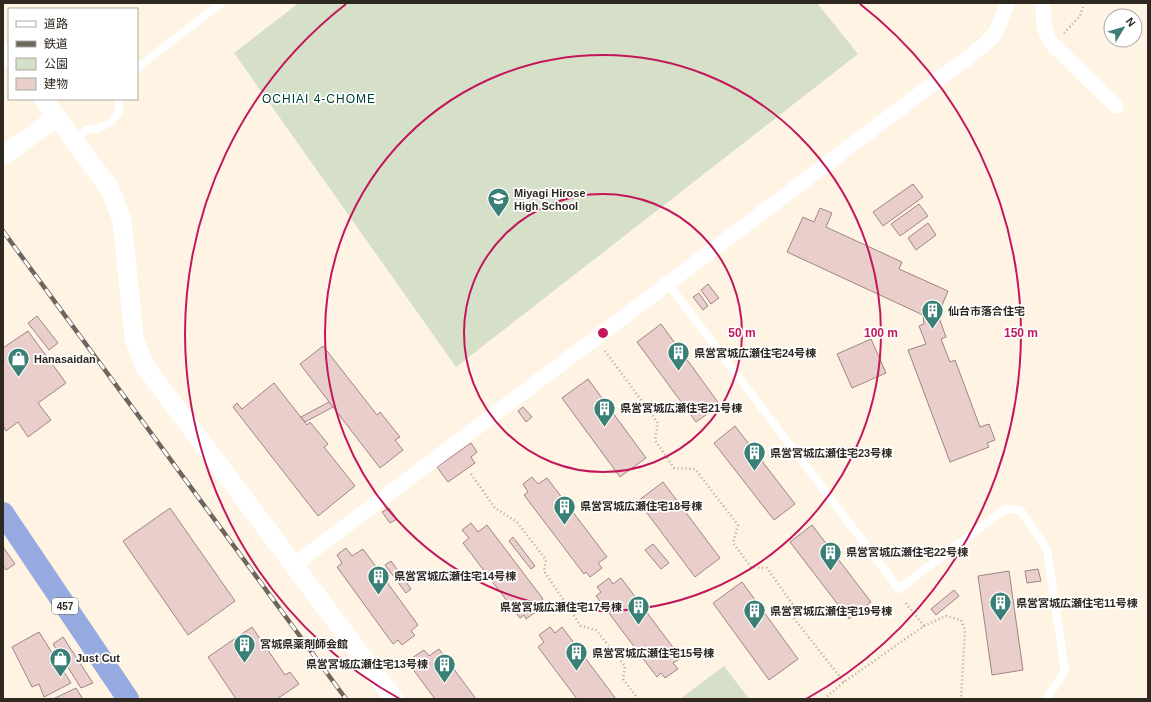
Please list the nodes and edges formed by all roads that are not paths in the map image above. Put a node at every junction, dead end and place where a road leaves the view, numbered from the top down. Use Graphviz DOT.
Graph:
graph roads {
  1 [pos="221,3"];
  2 [pos="1007,3"];
  3 [pos="1043,3"];
  4 [pos="138,67"];
  5 [pos="119,100"];
  6 [pos="51,105"];
  7 [pos="1116,106"];
  8 [pos="74,140"];
  9 [pos="3,156"];
  10 [pos="668,285"];
  11 [pos="3,513"];
  12 [pos="294,565"];
  13 [pos="128,699"];
  14 [pos="394,699"];
  15 [pos="1046,699"];
  1 -- 4 [label="lane"];
  2 -- 10 [label="street"];
  3 -- 7 [label="street"];
  5 -- 8 [label="lane"];
  6 -- 8 [label="street"];
  6 -- 9 [label="street"];
  8 -- 12 [label="street"];
  10 -- 12 [label="street"];
  10 -- 15 [label="lane"];
  11 -- 13 [label="highway, 457"];
  12 -- 14 [label="street"];
}
